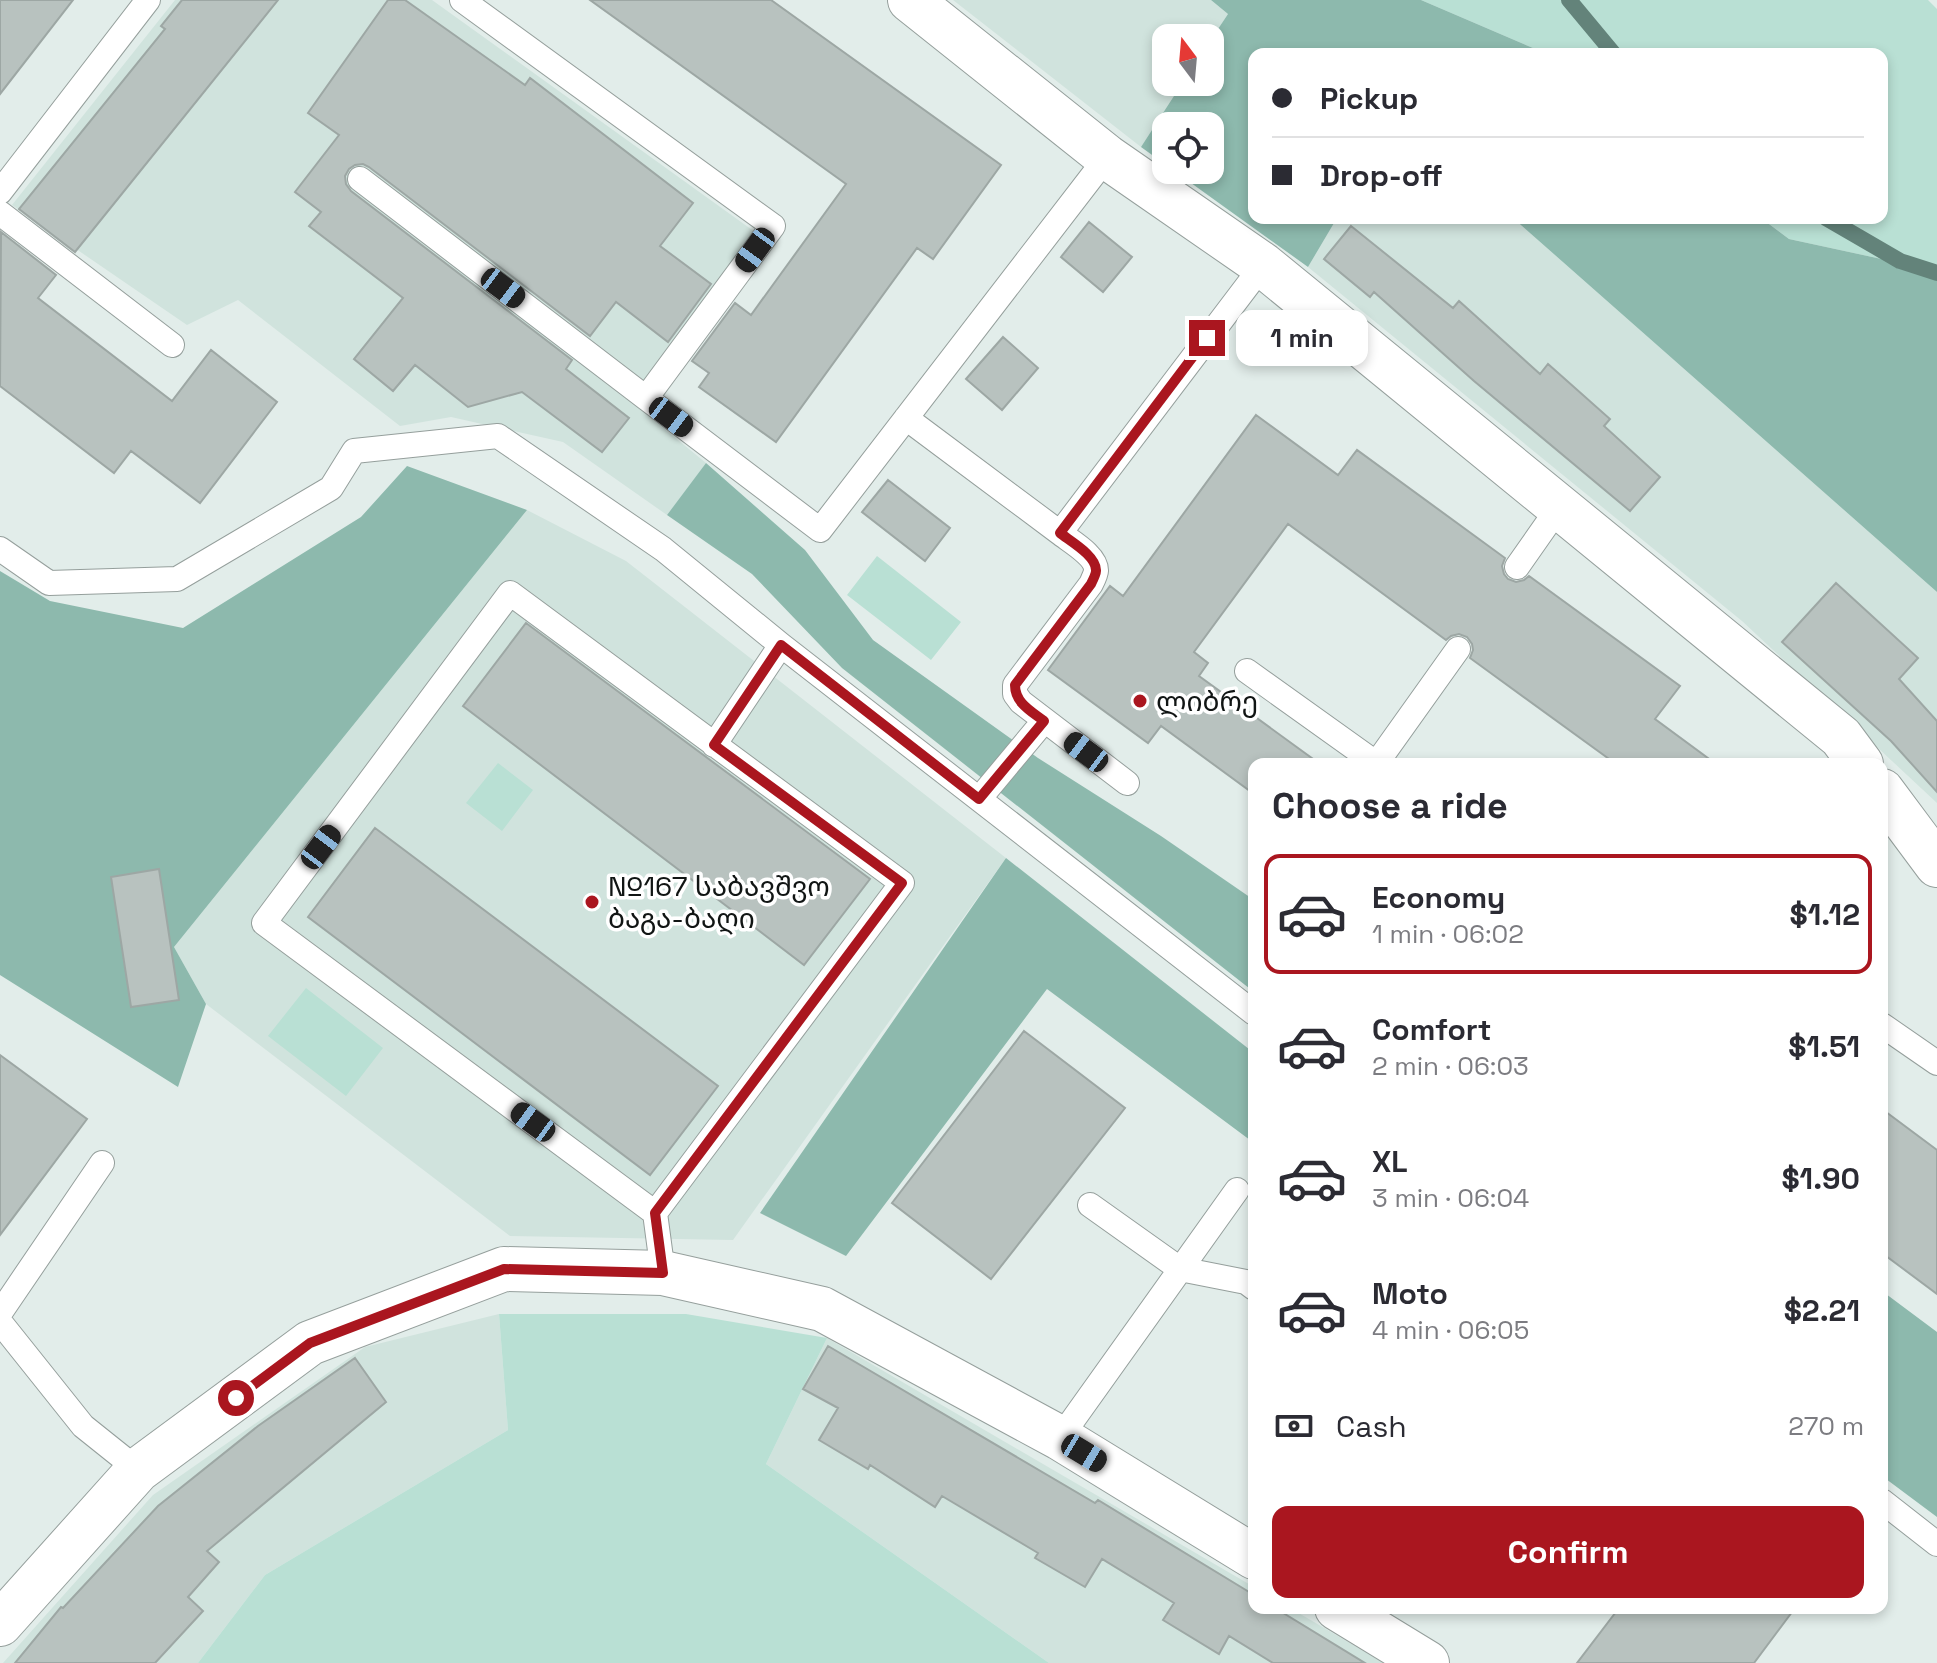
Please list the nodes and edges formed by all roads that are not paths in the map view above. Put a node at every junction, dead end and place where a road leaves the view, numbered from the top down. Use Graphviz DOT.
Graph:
graph roads {
  1 [pos="148,0"];
  2 [pos="462,0"];
  3 [pos="910,0"];
  4 [pos="1107,157"];
  5 [pos="360,179"];
  6 [pos="0,192"];
  7 [pos="0,213"];
  8 [pos="1263,265"];
  9 [pos="172,345"];
  10 [pos="646,398"];
  11 [pos="906,418"];
  12 [pos="1559,507"];
  13 [pos="1060,533"];
  14 [pos="0,549"];
  15 [pos="1517,567"];
  16 [pos="781,645"];
  17 [pos="1458,649"];
  18 [pos="1247,671"];
  19 [pos="1044,721"];
  20 [pos="714,745"];
  21 [pos="1369,758"];
  22 [pos="1381,758"];
  23 [pos="1857,758"];
  24 [pos="1127,783"];
  25 [pos="979,799"];
  26 [pos="1888,799"];
  27 [pos="1937,865"];
  28 [pos="1248,1008"];
  29 [pos="1888,1029"];
  30 [pos="1937,1063"];
  31 [pos="102,1163"];
  32 [pos="1237,1190"];
  33 [pos="1090,1205"];
  34 [pos="655,1213"];
  35 [pos="1180,1269"];
  36 [pos="663,1273"];
  37 [pos="1248,1284"];
  38 [pos="0,1313"];
  39 [pos="0,1322"];
  40 [pos="1060,1438"];
  41 [pos="138,1470"];
  42 [pos="1888,1506"];
  43 [pos="1937,1544"];
  44 [pos="1248,1553"];
  45 [pos="1359,1614"];
  46 [pos="0,1624"];
  47 [pos="1427,1663"];
  1 -- 6 [label="lane"];
  2 -- 10 [label="lane"];
  3 -- 4 [label="street"];
  4 -- 8 [label="street"];
  4 -- 11 [label="lane"];
  5 -- 10 [label="lane"];
  7 -- 9 [label="lane"];
  8 -- 12 [label="street"];
  8 -- 13 [label="lane"];
  10 -- 11 [label="lane"];
  11 -- 13 [label="lane"];
  12 -- 15 [label="lane"];
  12 -- 23 [label="street"];
  13 -- 19 [label="lane"];
  14 -- 16 [label="lane"];
  16 -- 20 [label="lane"];
  16 -- 25 [label="lane"];
  17 -- 22 [label="lane"];
  18 -- 21 [label="lane"];
  19 -- 24 [label="lane"];
  19 -- 25 [label="lane"];
  20 -- 34 [label="lane"];
  20 -- 34 [label="lane"];
  25 -- 28 [label="lane"];
  26 -- 27 [label="street"];
  29 -- 30 [label="lane"];
  31 -- 38 [label="lane"];
  32 -- 35 [label="lane"];
  33 -- 35 [label="lane"];
  34 -- 36 [label="lane"];
  35 -- 37 [label="lane"];
  35 -- 40 [label="lane"];
  36 -- 40 [label="street"];
  36 -- 41 [label="street"];
  39 -- 41 [label="lane"];
  40 -- 44 [label="street"];
  41 -- 46 [label="street"];
  42 -- 43 [label="lane"];
  45 -- 47 [label="street"];
}
